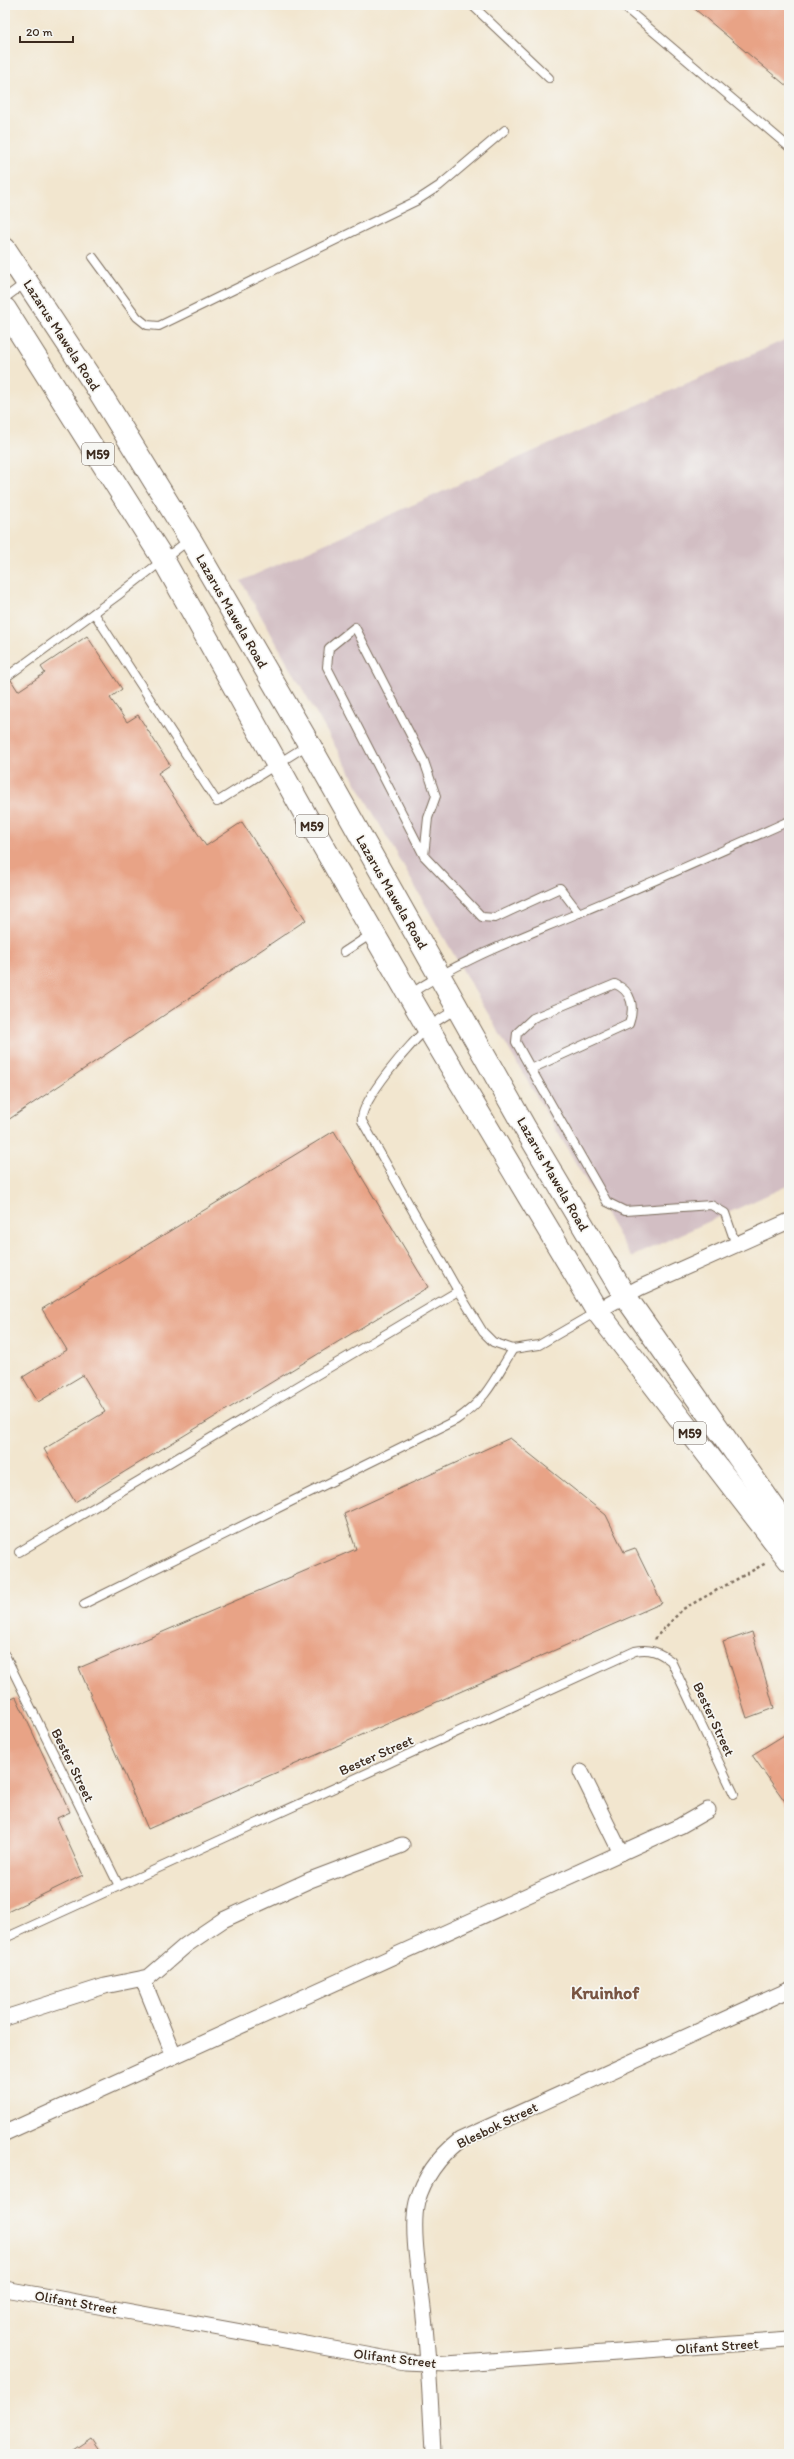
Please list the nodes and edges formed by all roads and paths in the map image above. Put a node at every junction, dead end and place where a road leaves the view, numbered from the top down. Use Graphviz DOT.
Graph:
graph roads {
  1 [pos="472,5"];
  2 [pos="622,5"];
  3 [pos="549,78"];
  4 [pos="505,130"];
  5 [pos="789,147"];
  6 [pos="5,249"];
  7 [pos="93,257"];
  8 [pos="28,281"];
  9 [pos="5,298"];
  10 [pos="5,309"];
  11 [pos="190,539"];
  12 [pos="163,559"];
  13 [pos="94,613"];
  14 [pos="5,678"];
  15 [pos="309,744"];
  16 [pos="278,762"];
  17 [pos="789,821"];
  18 [pos="424,856"];
  19 [pos="579,913"];
  20 [pos="374,933"];
  21 [pos="344,952"];
  22 [pos="439,974"];
  23 [pos="409,994"];
  24 [pos="459,1008"];
  25 [pos="428,1028"];
  26 [pos="531,1069"];
  27 [pos="789,1221"];
  28 [pos="736,1245"];
  29 [pos="458,1291"];
  30 [pos="625,1296"];
  31 [pos="597,1311"];
  32 [pos="513,1349"];
  33 [pos="789,1529"];
  34 [pos="19,1552"];
  35 [pos="787,1556"];
  36 [pos="84,1604"];
  37 [pos="645,1649"];
  38 [pos="5,1655"];
  39 [pos="581,1772"];
  40 [pos="734,1794"];
  41 [pos="708,1810"];
  42 [pos="402,1845"];
  43 [pos="621,1853"];
  44 [pos="119,1886"];
  45 [pos="5,1938"];
  46 [pos="143,1980"];
  47 [pos="789,1990"];
  48 [pos="5,2018"];
  49 [pos="174,2056"];
  50 [pos="5,2133"];
  51 [pos="5,2289"];
  52 [pos="789,2340"];
  53 [pos="429,2363"];
  54 [pos="433,2454"];
  1 -- 3 [label="lane"];
  2 -- 5 [label="lane"];
  4 -- 7 [label="lane"];
  6 -- 8 [label="main road, Lazarus Mawela Road / M59"];
  8 -- 9 [label="lane"];
  8 -- 11 [label="main road, Lazarus Mawela Road / M59"];
  10 -- 12 [label="main road, M59"];
  11 -- 12 [label="lane"];
  11 -- 15 [label="main road, Lazarus Mawela Road / M59"];
  12 -- 13 [label="lane"];
  12 -- 16 [label="main road, M59"];
  13 -- 14 [label="lane"];
  13 -- 16 [label="lane"];
  15 -- 16 [label="lane"];
  15 -- 22 [label="main road, Lazarus Mawela Road / M59"];
  16 -- 20 [label="main road, M59"];
  17 -- 19 [label="lane"];
  18 -- 18 [label="lane"];
  18 -- 19 [label="lane"];
  19 -- 22 [label="lane"];
  20 -- 21 [label="lane"];
  20 -- 23 [label="main road, M59"];
  22 -- 23 [label="lane"];
  22 -- 24 [label="main road, Lazarus Mawela Road / M59"];
  23 -- 25 [label="main road, M59"];
  24 -- 25 [label="lane"];
  24 -- 30 [label="main road, Lazarus Mawela Road / M59"];
  25 -- 29 [label="lane"];
  25 -- 31 [label="main road, M59"];
  26 -- 26 [label="lane"];
  26 -- 28 [label="lane"];
  27 -- 28 [label="street"];
  28 -- 30 [label="street"];
  29 -- 32 [label="lane"];
  29 -- 34 [label="lane"];
  30 -- 31 [label="street"];
  30 -- 33 [label="main road, Lazarus Mawela Road / M59"];
  31 -- 32 [label="lane"];
  31 -- 35 [label="main road, M59"];
  32 -- 36 [label="lane"];
  35 -- 37 [label="path"];
  37 -- 40 [label="lane, Bester Street"];
  37 -- 44 [label="lane, Bester Street"];
  38 -- 44 [label="lane, Bester Street"];
  39 -- 43 [label="street"];
  41 -- 43 [label="street"];
  42 -- 46 [label="street"];
  43 -- 49 [label="street"];
  44 -- 45 [label="lane, Bester Street"];
  46 -- 48 [label="street"];
  46 -- 49 [label="street"];
  47 -- 53 [label="street, Blesbok Street"];
  49 -- 50 [label="street"];
  51 -- 53 [label="street, Olifant Street"];
  52 -- 53 [label="street, Olifant Street"];
  53 -- 54 [label="street, Blesbok Street"];
}
